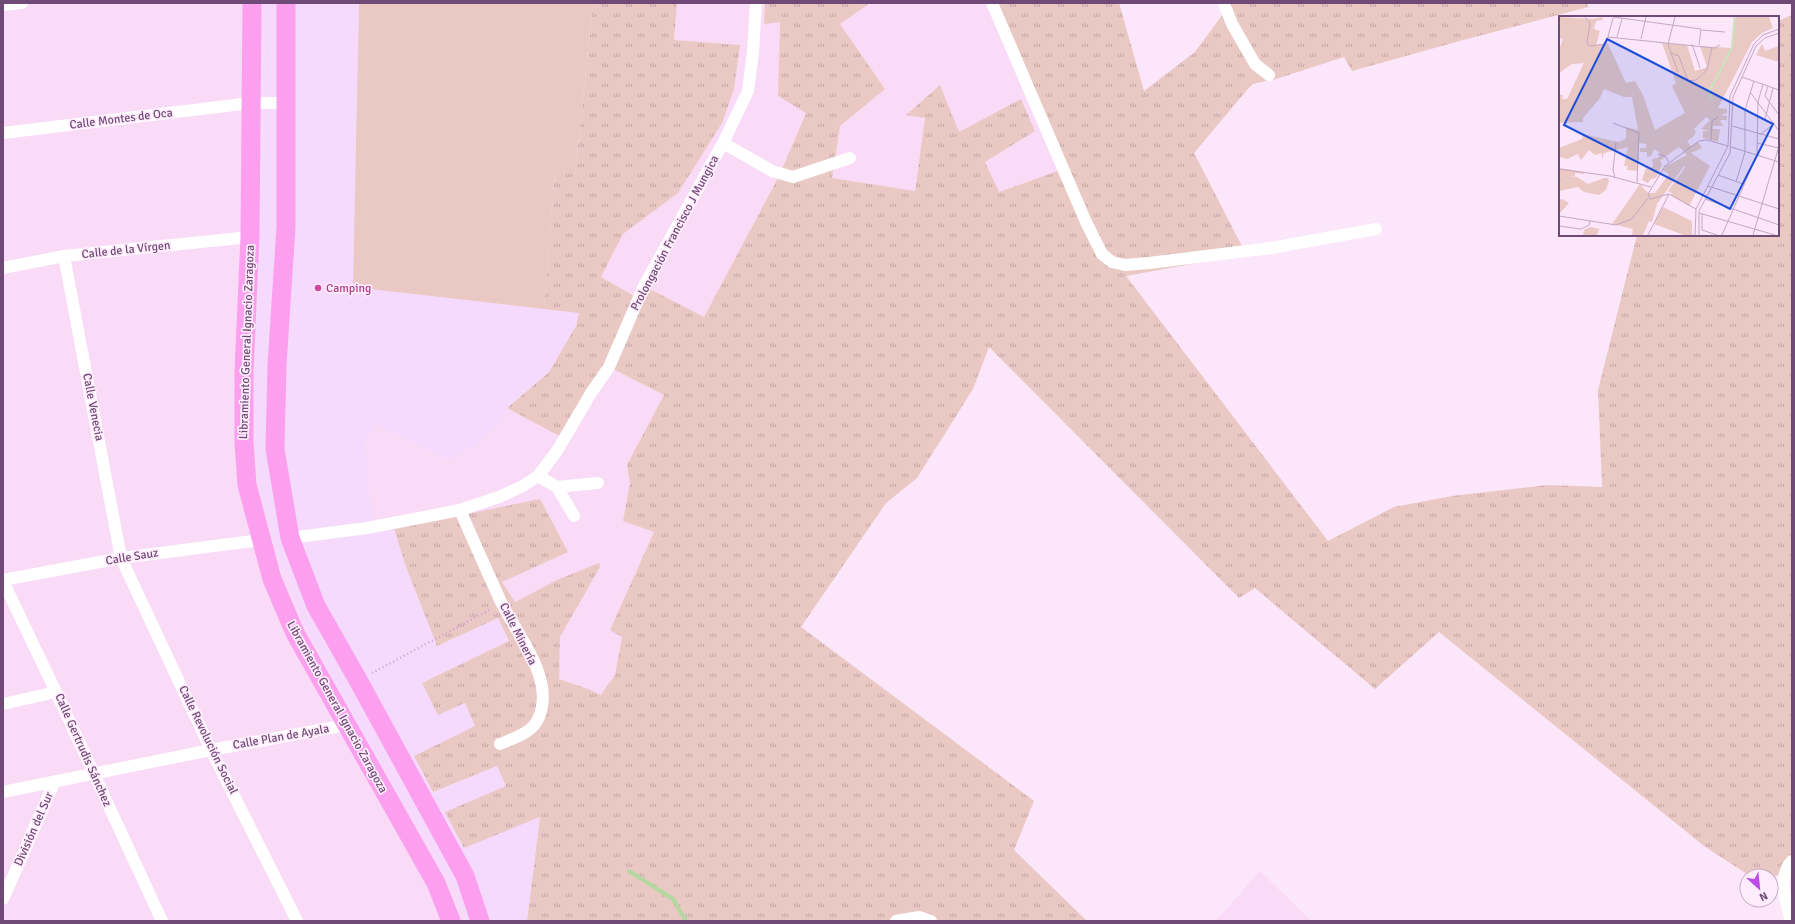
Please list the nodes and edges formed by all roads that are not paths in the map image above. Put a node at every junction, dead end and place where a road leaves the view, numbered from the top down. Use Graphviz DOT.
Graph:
graph roads {
  1 [pos="22,3"];
  2 [pos="252,3"];
  3 [pos="286,3"];
  4 [pos="756,3"];
  5 [pos="992,3"];
  6 [pos="1224,3"];
  7 [pos="3,5"];
  8 [pos="1269,75"];
  9 [pos="286,103"];
  10 [pos="245,104"];
  11 [pos="3,133"];
  12 [pos="723,143"];
  13 [pos="850,158"];
  14 [pos="1376,229"];
  15 [pos="250,237"];
  16 [pos="64,256"];
  17 [pos="3,268"];
  18 [pos="538,476"];
  19 [pos="598,483"];
  20 [pos="557,487"];
  21 [pos="460,510"];
  22 [pos="574,516"];
  23 [pos="290,538"];
  24 [pos="261,540"];
  25 [pos="121,558"];
  26 [pos="3,580"];
  27 [pos="56,692"];
  28 [pos="3,704"];
  29 [pos="346,725"];
  30 [pos="500,744"];
  31 [pos="211,750"];
  32 [pos="93,774"];
  33 [pos="55,781"];
  34 [pos="3,792"];
  35 [pos="1792,861"];
  36 [pos="3,899"];
  37 [pos="162,921"];
  38 [pos="297,921"];
  39 [pos="451,921"];
  40 [pos="480,921"];
  41 [pos="896,921"];
  42 [pos="931,921"];
  43 [pos="1791,921"];
  1 -- 7 [label="street"];
  2 -- 10 [label="main road, Libramiento General Ignacio Zaragoza"];
  3 -- 9 [label="main road"];
  4 -- 12 [label="street, Prolongación Francisco J Mungica"];
  5 -- 14 [label="street"];
  6 -- 8 [label="street"];
  9 -- 10 [label="street, Calle Montes de Oca"];
  9 -- 23 [label="main road"];
  10 -- 11 [label="street, Calle Montes de Oca"];
  10 -- 15 [label="main road, Libramiento General Ignacio Zaragoza"];
  12 -- 13 [label="street"];
  12 -- 18 [label="street, Prolongación Francisco J Mungica"];
  15 -- 16 [label="street, Calle de la Vírgen"];
  15 -- 24 [label="main road, Libramiento General Ignacio Zaragoza"];
  16 -- 17 [label="street, Calle de la Vírgen"];
  16 -- 25 [label="street, Calle Venecia"];
  18 -- 20 [label="street"];
  18 -- 21 [label="street, Prolongación Francisco J Mungica"];
  19 -- 20 [label="street"];
  20 -- 22 [label="street"];
  21 -- 23 [label="street, Prolongación Francisco J Mungica"];
  21 -- 30 [label="street, Calle Minería"];
  23 -- 40 [label="main road"];
  24 -- 25 [label="street, Calle Sauz"];
  24 -- 29 [label="main road, Libramiento General Ignacio Zaragoza"];
  25 -- 26 [label="street, Calle Sauz"];
  25 -- 31 [label="street, Calle Revolución Social"];
  26 -- 27 [label="street, Calle Gertrudis Sánchez"];
  27 -- 28 [label="street"];
  27 -- 32 [label="street, Calle Gertrudis Sánchez"];
  29 -- 31 [label="street, Calle Plan de Ayala"];
  29 -- 39 [label="main road, Libramiento General Ignacio Zaragoza"];
  31 -- 32 [label="street, Calle Plan de Ayala"];
  31 -- 38 [label="street, Calle Revolución Social"];
  32 -- 33 [label="street, Calle Plan de Ayala"];
  32 -- 37 [label="street, Calle Gertrudis Sánchez"];
  33 -- 34 [label="street, Calle Plan de Ayala"];
  33 -- 36 [label="street, División del Sur"];
  35 -- 43 [label="street"];
  41 -- 42 [label="street"];
}
